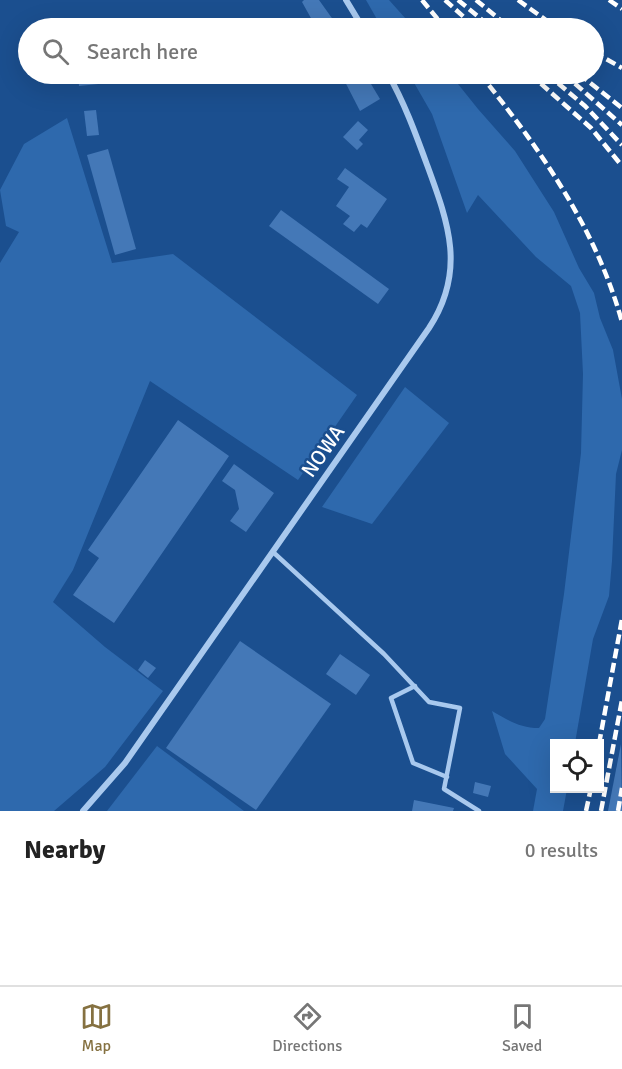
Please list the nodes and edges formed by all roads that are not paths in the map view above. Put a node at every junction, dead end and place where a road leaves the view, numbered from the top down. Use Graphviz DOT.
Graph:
graph roads {
  1 [pos="346,0"];
  2 [pos="357,18"];
  3 [pos="393,84"];
  4 [pos="273,552"];
  5 [pos="415,686"];
  6 [pos="447,777"];
  7 [pos="83,811"];
  8 [pos="479,811"];
  1 -- 2 [label="street"];
  3 -- 4 [label="street, NOWA"];
  4 -- 5 [label="lane"];
  4 -- 7 [label="street, NOWA"];
  5 -- 6 [label="lane"];
  5 -- 6 [label="lane"];
  6 -- 8 [label="lane"];
}
